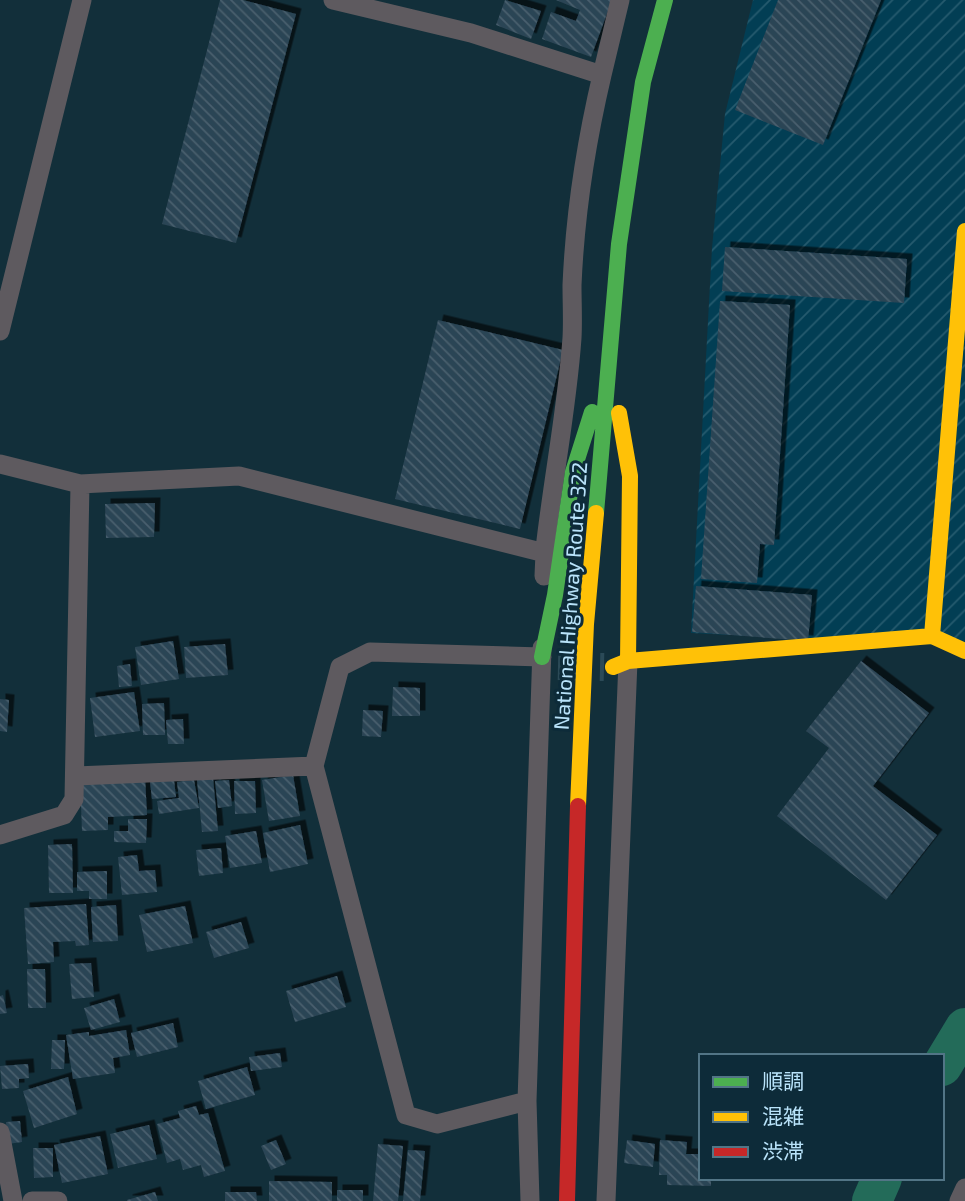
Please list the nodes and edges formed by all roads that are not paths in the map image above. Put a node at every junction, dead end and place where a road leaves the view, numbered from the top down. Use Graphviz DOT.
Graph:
graph roads {
  1 [pos="82,0"];
  2 [pos="333,0"];
  3 [pos="620,0"];
  4 [pos="665,0"];
  5 [pos="602,75"];
  6 [pos="965,232"];
  7 [pos="0,331"];
  8 [pos="609,358"];
  9 [pos="0,464"];
  10 [pos="80,484"];
  11 [pos="545,553"];
  12 [pos="932,636"];
  13 [pos="965,652"];
  14 [pos="550,661"];
  15 [pos="621,664"];
  16 [pos="314,766"];
  17 [pos="76,776"];
  18 [pos="0,835"];
  19 [pos="527,1101"];
  20 [pos="0,1132"];
  21 [pos="965,1188"];
  22 [pos="13,1201"];
  23 [pos="32,1201"];
  24 [pos="58,1201"];
  25 [pos="530,1201"];
  26 [pos="567,1201"];
  27 [pos="606,1201"];
  28 [pos="959,1201"];
  1 -- 7 [label="street"];
  2 -- 5 [label="street"];
  3 -- 5 [label="street"];
  4 -- 8 [label="main road, National Highway Route 322"];
  5 -- 11 [label="street"];
  6 -- 12 [label="main road"];
  8 -- 14 [label="main road"];
  8 -- 15 [label="main road"];
  8 -- 26 [label="main road, National Highway Route 322"];
  9 -- 10 [label="street"];
  10 -- 11 [label="street"];
  10 -- 17 [label="street"];
  11 -- 14 [label="street"];
  12 -- 13 [label="main road"];
  12 -- 15 [label="main road"];
  14 -- 16 [label="street"];
  14 -- 19 [label="street"];
  15 -- 27 [label="street"];
  16 -- 17 [label="street"];
  16 -- 19 [label="street"];
  17 -- 18 [label="street"];
  19 -- 25 [label="street"];
  20 -- 22 [label="street"];
  21 -- 28 [label="street"];
  23 -- 24 [label="street"];
}
